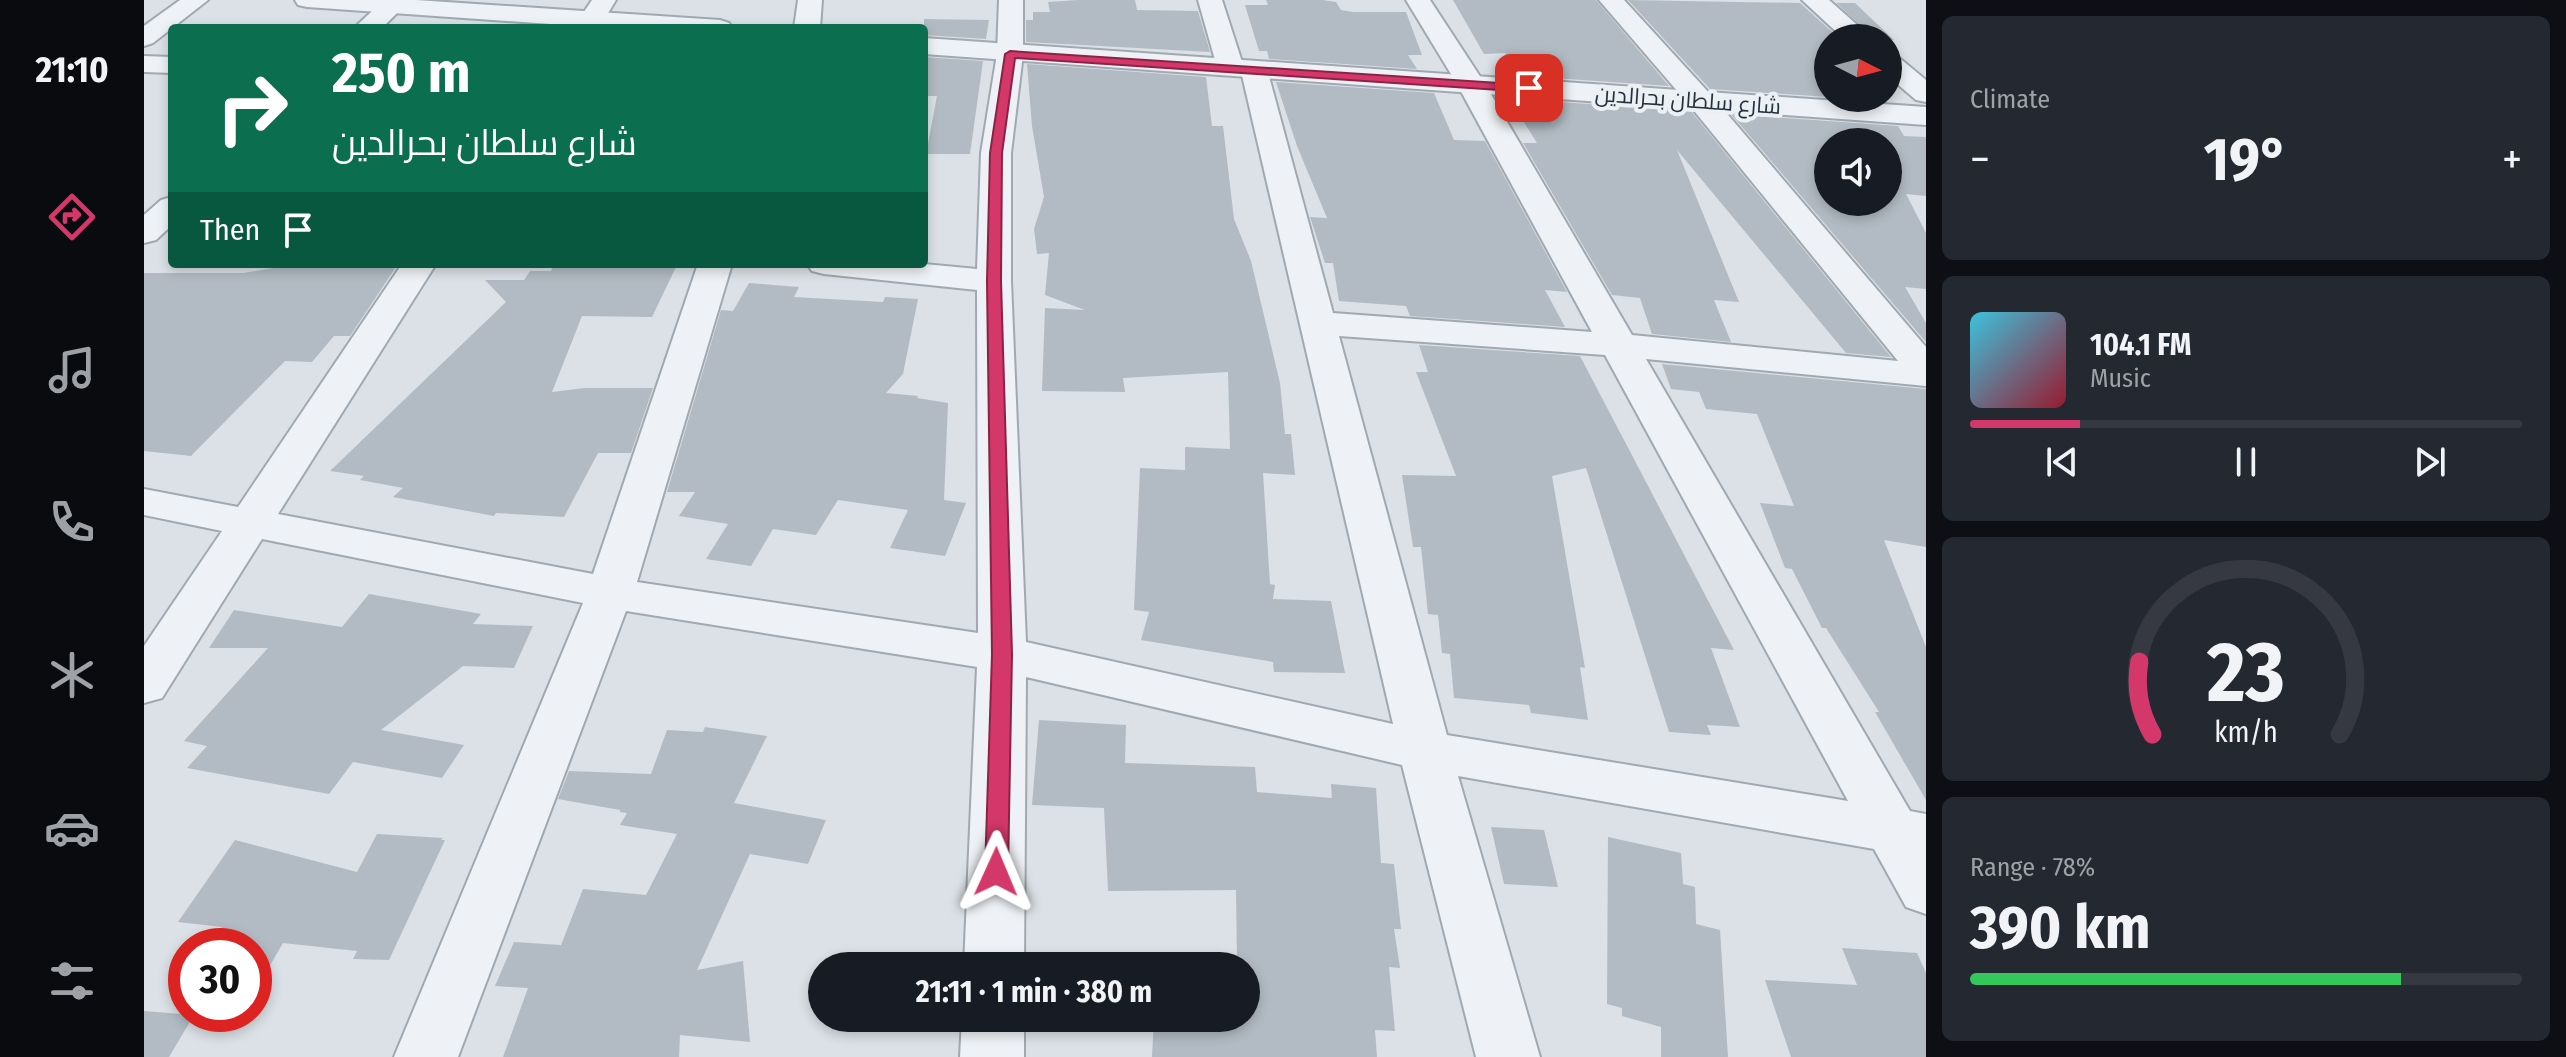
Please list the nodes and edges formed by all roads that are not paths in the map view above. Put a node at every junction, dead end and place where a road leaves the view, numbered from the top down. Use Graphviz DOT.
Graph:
graph roads {
  1 [pos="196,0"];
  2 [pos="307,0"];
  3 [pos="810,0"];
  4 [pos="1011,0"];
  5 [pos="1210,0"];
  6 [pos="1418,0"];
  7 [pos="1611,0"];
  8 [pos="1814,0"];
  9 [pos="395,3"];
  10 [pos="594,16"];
  11 [pos="371,24"];
  12 [pos="678,24"];
  13 [pos="807,24"];
  14 [pos="1842,24"];
  15 [pos="144,38"];
  16 [pos="928,46"];
  17 [pos="1010,54"];
  18 [pos="144,64"];
  19 [pos="168,65"];
  20 [pos="1242,68"];
  21 [pos="1902,74"];
  22 [pos="1471,84"];
  23 [pos="1926,94"];
  24 [pos="1701,101"];
  25 [pos="1926,116"];
  26 [pos="416,268"];
  27 [pos="714,268"];
  28 [pos="864,268"];
  29 [pos="994,281"];
  30 [pos="1316,323"];
  31 [pos="1617,345"];
  32 [pos="1926,373"];
  33 [pos="144,502"];
  34 [pos="250,522"];
  35 [pos="610,593"];
  36 [pos="1002,654"];
  37 [pos="144,685"];
  38 [pos="1425,751"];
  39 [pos="1908,833"];
  40 [pos="1926,890"];
  41 [pos="994,952"];
  42 [pos="993,1032"];
  43 [pos="426,1057"];
  44 [pos="992,1057"];
  45 [pos="1508,1057"];
  1 -- 15 [label="street"];
  2 -- 9 [label="street"];
  3 -- 13 [label="street"];
  4 -- 17 [label="street"];
  5 -- 20 [label="street"];
  6 -- 22 [label="street"];
  7 -- 24 [label="street"];
  8 -- 14 [label="street"];
  9 -- 10 [label="street"];
  9 -- 11 [label="street"];
  10 -- 12 [label="street"];
  16 -- 17 [label="street, شارع سلطان بحرالدين"];
  17 -- 20 [label="street, شارع سلطان بحرالدين"];
  17 -- 29 [label="street"];
  18 -- 19 [label="street"];
  20 -- 22 [label="street, شارع سلطان بحرالدين"];
  20 -- 30 [label="street"];
  21 -- 23 [label="street"];
  22 -- 24 [label="street, شارع سلطان بحرالدين"];
  22 -- 31 [label="street"];
  24 -- 25 [label="street, شارع سلطان بحرالدين"];
  24 -- 32 [label="street"];
  26 -- 34 [label="street"];
  27 -- 35 [label="street"];
  28 -- 29 [label="street"];
  29 -- 36 [label="street"];
  30 -- 31 [label="street"];
  30 -- 38 [label="street"];
  31 -- 32 [label="street"];
  31 -- 39 [label="street"];
  33 -- 34 [label="street"];
  34 -- 35 [label="street"];
  34 -- 37 [label="street"];
  35 -- 36 [label="street"];
  35 -- 43 [label="street"];
  36 -- 38 [label="street"];
  36 -- 41 [label="street"];
  38 -- 39 [label="street"];
  38 -- 45 [label="street"];
  39 -- 40 [label="street"];
  42 -- 44 [label="street"];
}
